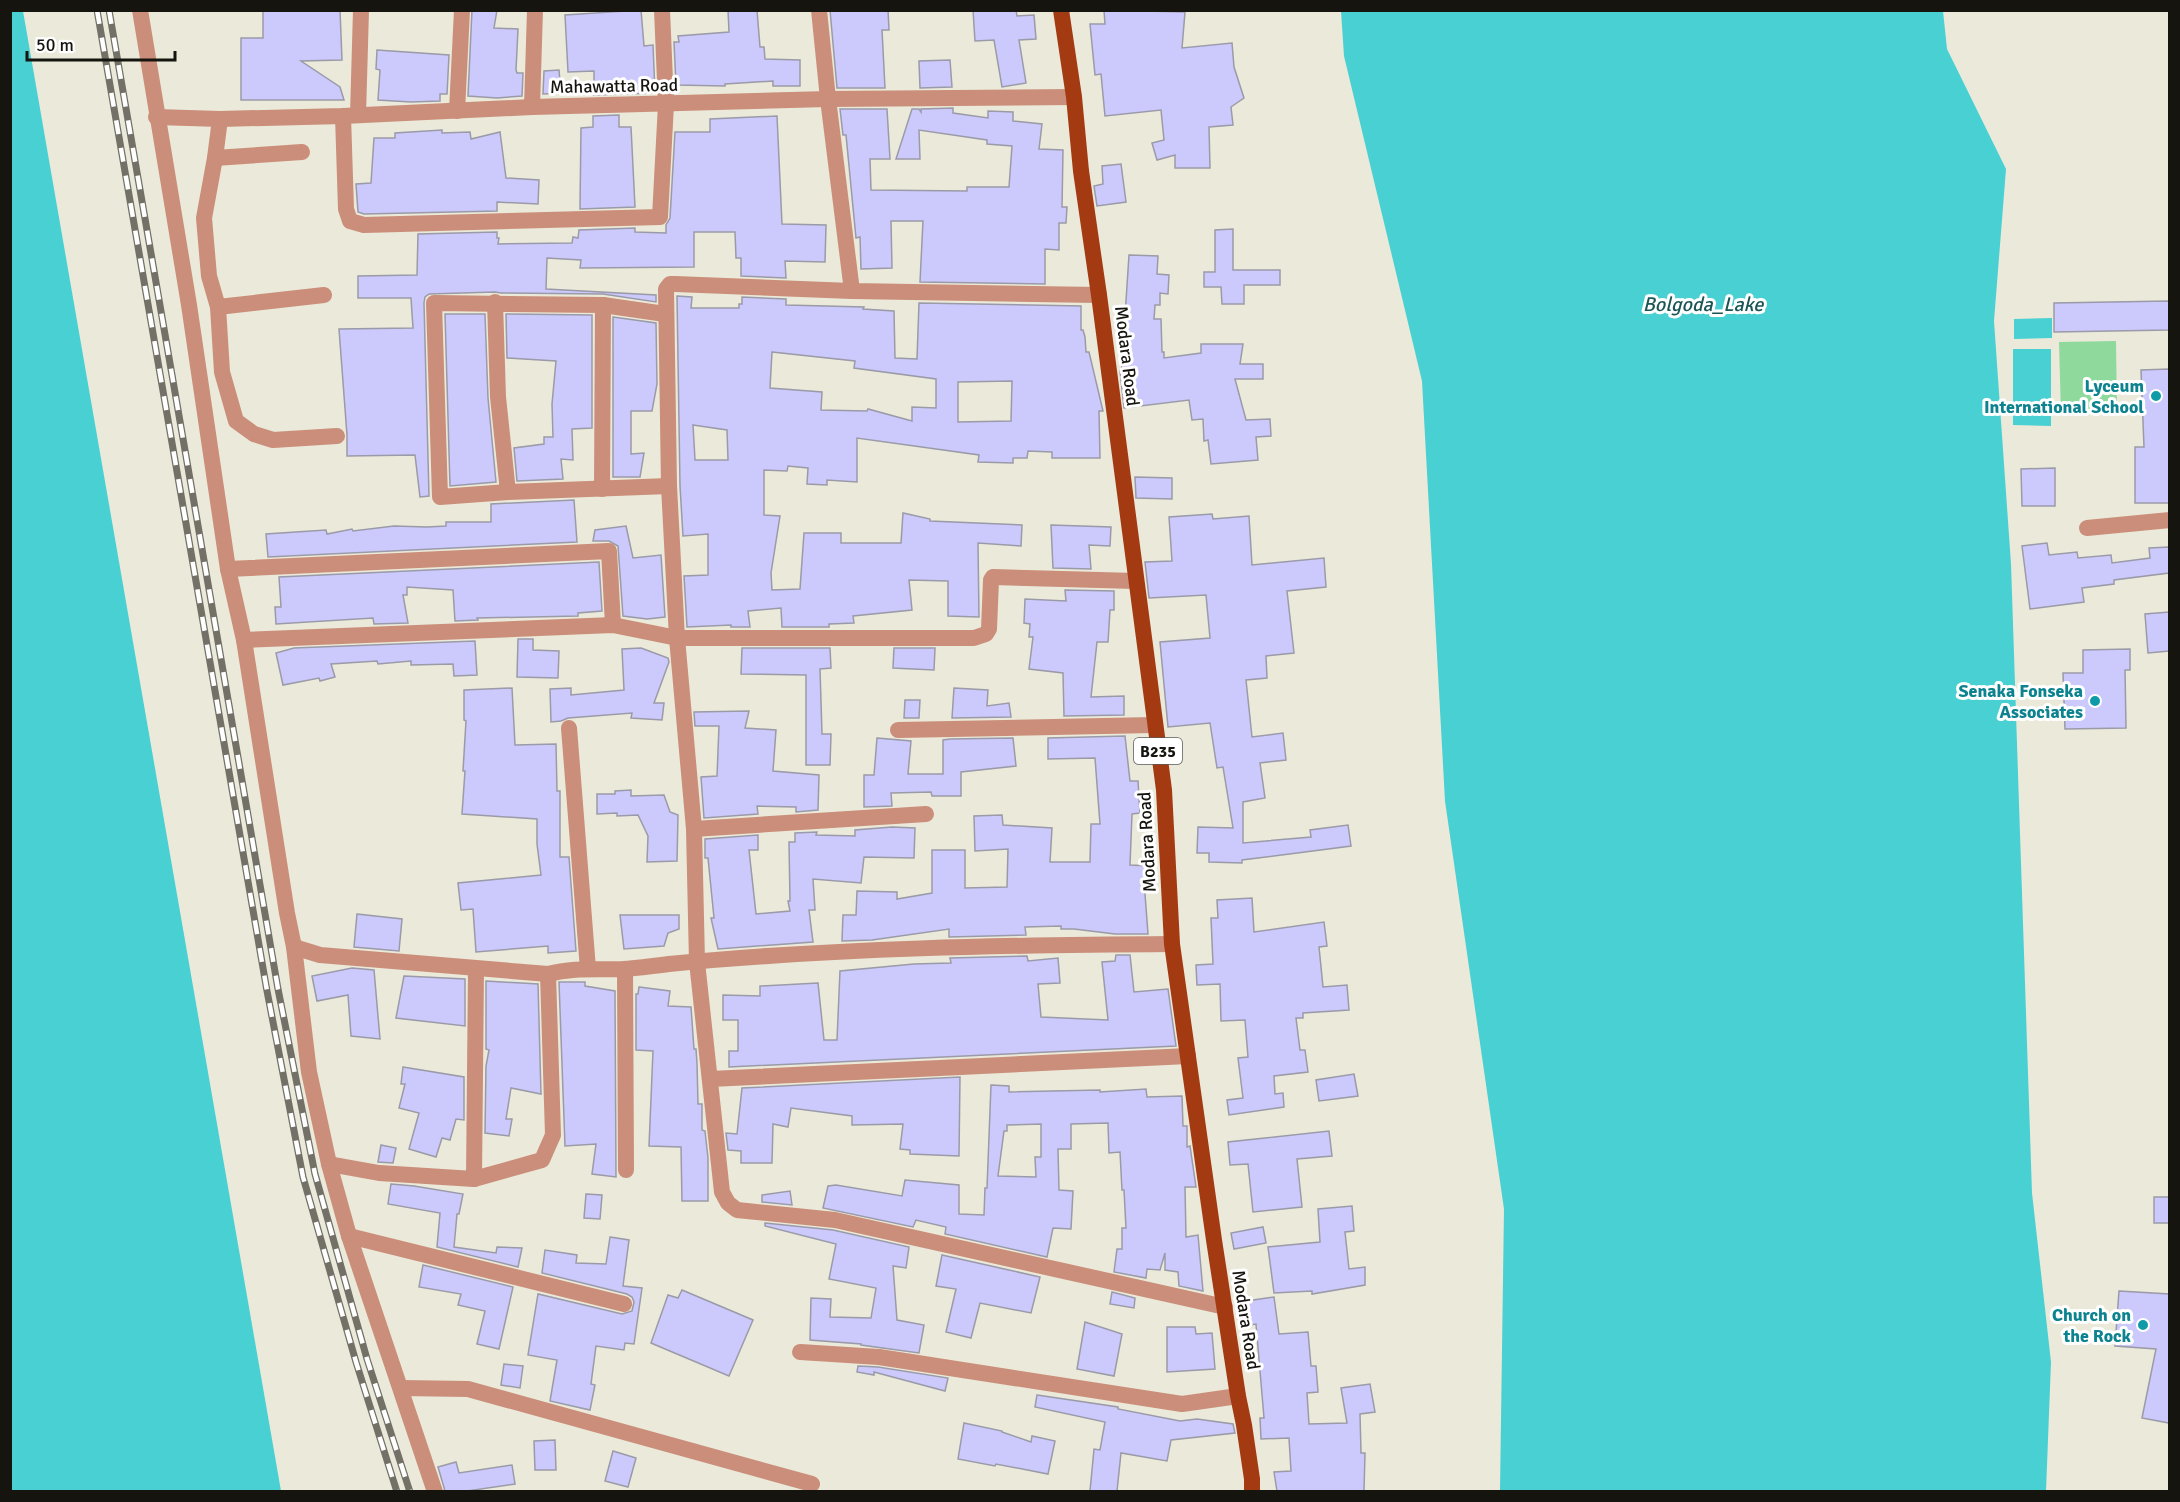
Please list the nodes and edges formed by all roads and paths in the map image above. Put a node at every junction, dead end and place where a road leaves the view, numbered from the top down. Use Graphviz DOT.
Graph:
graph roads {
  1 [pos="140,10"];
  2 [pos="361,10"];
  3 [pos="462,10"];
  4 [pos="535,10"];
  5 [pos="662,10"];
  6 [pos="819,10"];
  7 [pos="1061,10"];
  8 [pos="1074,97"];
  9 [pos="828,99"];
  10 [pos="666,104"];
  11 [pos="532,107"];
  12 [pos="457,111"];
  13 [pos="350,116"];
  14 [pos="156,117"];
  15 [pos="220,119"];
  16 [pos="302,152"];
  17 [pos="215,158"];
  18 [pos="852,291"];
  19 [pos="324,295"];
  20 [pos="1099,295"];
  21 [pos="495,302"];
  22 [pos="603,305"];
  23 [pos="218,307"];
  24 [pos="665,314"];
  25 [pos="337,436"];
  26 [pos="669,486"];
  27 [pos="602,489"];
  28 [pos="508,492"];
  29 [pos="2169,520"];
  30 [pos="2087,528"];
  31 [pos="228,569"];
  32 [pos="1136,581"];
  33 [pos="613,625"];
  34 [pos="677,638"];
  35 [pos="244,640"];
  36 [pos="1154,725"];
  37 [pos="569,728"];
  38 [pos="898,730"];
  39 [pos="926,814"];
  40 [pos="694,829"];
  41 [pos="1172,944"];
  42 [pos="294,947"];
  43 [pos="697,962"];
  44 [pos="476,969"];
  45 [pos="588,969"];
  46 [pos="625,969"];
  47 [pos="548,974"];
  48 [pos="1188,1056"];
  49 [pos="710,1079"];
  50 [pos="329,1164"];
  51 [pos="626,1170"];
  52 [pos="474,1179"];
  53 [pos="349,1236"];
  54 [pos="624,1304"];
  55 [pos="1225,1307"];
  56 [pos="800,1352"];
  57 [pos="400,1388"];
  58 [pos="1238,1396"];
  59 [pos="812,1484"];
  60 [pos="435,1491"];
  61 [pos="1252,1491"];
  1 -- 14 [label="street"];
  2 -- 13 [label="street"];
  3 -- 12 [label="street"];
  4 -- 11 [label="street"];
  5 -- 10 [label="street"];
  6 -- 9 [label="street"];
  7 -- 8 [label="main road, Modara Road / B235"];
  8 -- 9 [label="street, Mahawatta Road"];
  8 -- 20 [label="main road, Modara Road / B235"];
  9 -- 10 [label="street, Mahawatta Road"];
  9 -- 18 [label="street"];
  10 -- 11 [label="street, Mahawatta Road"];
  10 -- 13 [label="street"];
  11 -- 12 [label="street, Mahawatta Road"];
  12 -- 13 [label="street, Mahawatta Road"];
  13 -- 15 [label="street, Mahawatta Road"];
  14 -- 15 [label="street, Mahawatta Road"];
  14 -- 31 [label="street"];
  15 -- 17 [label="street"];
  16 -- 17 [label="street"];
  17 -- 23 [label="street"];
  18 -- 20 [label="street"];
  18 -- 24 [label="street"];
  19 -- 23 [label="street"];
  20 -- 32 [label="main road, Modara Road / B235"];
  21 -- 22 [label="street"];
  21 -- 28 [label="street"];
  21 -- 28 [label="street"];
  22 -- 24 [label="street"];
  22 -- 27 [label="street"];
  23 -- 25 [label="street"];
  24 -- 26 [label="street"];
  26 -- 27 [label="street"];
  26 -- 34 [label="street"];
  27 -- 28 [label="street"];
  29 -- 30 [label="street"];
  31 -- 33 [label="street"];
  31 -- 35 [label="street"];
  32 -- 34 [label="street"];
  32 -- 36 [label="main road, Modara Road / B235"];
  33 -- 34 [label="street"];
  33 -- 35 [label="street"];
  34 -- 40 [label="street"];
  35 -- 42 [label="street"];
  36 -- 38 [label="street"];
  36 -- 41 [label="main road, Modara Road / B235"];
  37 -- 45 [label="street"];
  39 -- 40 [label="street"];
  40 -- 43 [label="street"];
  41 -- 43 [label="street"];
  41 -- 48 [label="main road, Modara Road / B235"];
  42 -- 44 [label="street"];
  42 -- 50 [label="street"];
  43 -- 46 [label="street"];
  43 -- 49 [label="street"];
  44 -- 47 [label="street"];
  44 -- 52 [label="street"];
  45 -- 46 [label="street"];
  45 -- 47 [label="street"];
  46 -- 51 [label="street"];
  47 -- 52 [label="street"];
  48 -- 49 [label="street"];
  48 -- 55 [label="main road, Modara Road / B235"];
  49 -- 55 [label="street"];
  50 -- 52 [label="street"];
  50 -- 53 [label="street"];
  53 -- 54 [label="street"];
  53 -- 57 [label="street"];
  55 -- 58 [label="main road, Modara Road / B235"];
  56 -- 58 [label="street"];
  57 -- 59 [label="street"];
  57 -- 60 [label="street"];
  58 -- 61 [label="main road, Modara Road / B235"];
}
